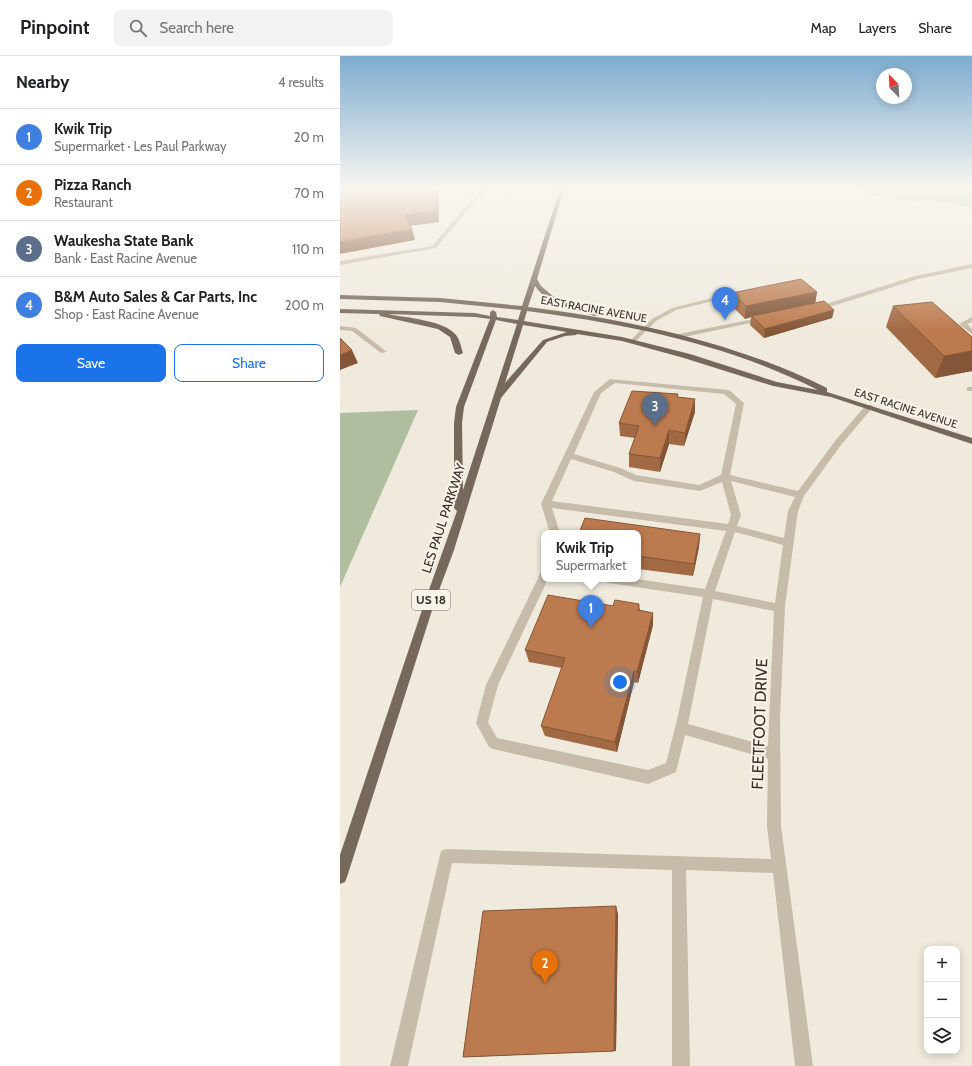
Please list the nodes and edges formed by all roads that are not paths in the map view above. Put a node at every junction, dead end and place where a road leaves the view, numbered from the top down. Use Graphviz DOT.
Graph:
graph roads {
  1 [pos="443,236"];
  2 [pos="547,236"];
  3 [pos="340,264"];
  4 [pos="972,266"];
  5 [pos="534,279"];
  6 [pos="755,290"];
  7 [pos="340,297"];
  8 [pos="481,302"];
  9 [pos="503,305"];
  10 [pos="524,308"];
  11 [pos="811,309"];
  12 [pos="340,310"];
  13 [pos="366,310"];
  14 [pos="772,317"];
  15 [pos="494,318"];
  16 [pos="972,319"];
  17 [pos="520,322"];
  18 [pos="619,323"];
  19 [pos="340,328"];
  20 [pos="644,328"];
  21 [pos="972,332"];
  22 [pos="585,333"];
  23 [pos="679,336"];
  24 [pos="632,342"];
  25 [pos="382,352"];
  26 [pos="459,353"];
  27 [pos="833,395"];
  28 [pos="496,399"];
  29 [pos="869,407"];
  30 [pos="972,441"];
  31 [pos="569,455"];
  32 [pos="725,477"];
  33 [pos="800,495"];
  34 [pos="546,504"];
  35 [pos="459,517"];
  36 [pos="732,528"];
  37 [pos="553,530"];
  38 [pos="789,543"];
  39 [pos="541,582"];
  40 [pos="629,582"];
  41 [pos="709,594"];
  42 [pos="780,608"];
  43 [pos="681,728"];
  44 [pos="773,754"];
  45 [pos="679,863"];
  46 [pos="779,866"];
  47 [pos="340,877"];
  48 [pos="400,1066"];
  49 [pos="681,1066"];
  50 [pos="804,1066"];
  1 -- 3 [label="street"];
  2 -- 5 [label="main road, LES PAUL PARKWAY / US 18"];
  4 -- 11 [label="street"];
  5 -- 10 [label="main road, LES PAUL PARKWAY / US 18"];
  5 -- 18 [label="main road"];
  6 -- 20 [label="street"];
  7 -- 8 [label="main road, EAST RACINE AVENUE"];
  8 -- 9 [label="main road, EAST RACINE AVENUE"];
  8 -- 15 [label="main road"];
  9 -- 10 [label="main road, EAST RACINE AVENUE"];
  9 -- 17 [label="main road"];
  10 -- 17 [label="main road, LES PAUL PARKWAY / US 18"];
  10 -- 18 [label="main road, EAST RACINE AVENUE"];
  12 -- 13 [label="main road, EAST RACINE AVENUE"];
  13 -- 15 [label="main road, EAST RACINE AVENUE"];
  13 -- 26 [label="main road"];
  14 -- 23 [label="street"];
  15 -- 17 [label="main road, EAST RACINE AVENUE"];
  15 -- 35 [label="main road"];
  16 -- 21 [label="street"];
  17 -- 22 [label="main road, EAST RACINE AVENUE"];
  17 -- 28 [label="main road, LES PAUL PARKWAY / US 18"];
  18 -- 20 [label="main road, EAST RACINE AVENUE"];
  19 -- 25 [label="street"];
  20 -- 23 [label="main road, EAST RACINE AVENUE"];
  20 -- 24 [label="street"];
  22 -- 24 [label="main road, EAST RACINE AVENUE"];
  22 -- 28 [label="main road"];
  23 -- 27 [label="main road, EAST RACINE AVENUE"];
  24 -- 27 [label="main road, EAST RACINE AVENUE"];
  27 -- 29 [label="main road, EAST RACINE AVENUE"];
  28 -- 35 [label="main road, LES PAUL PARKWAY / US 18"];
  29 -- 30 [label="main road, EAST RACINE AVENUE"];
  29 -- 33 [label="street, FLEETFOOT DRIVE"];
  31 -- 32 [label="street"];
  31 -- 32 [label="street"];
  31 -- 34 [label="street"];
  32 -- 33 [label="street"];
  32 -- 36 [label="street"];
  33 -- 38 [label="street, FLEETFOOT DRIVE"];
  34 -- 36 [label="street"];
  34 -- 37 [label="street"];
  35 -- 47 [label="main road, LES PAUL PARKWAY / US 18"];
  36 -- 38 [label="street"];
  36 -- 41 [label="street"];
  38 -- 42 [label="street, FLEETFOOT DRIVE"];
  39 -- 43 [label="street"];
  40 -- 41 [label="street"];
  41 -- 42 [label="street"];
  41 -- 43 [label="street"];
  42 -- 44 [label="street, FLEETFOOT DRIVE"];
  43 -- 44 [label="street"];
  44 -- 46 [label="street, FLEETFOOT DRIVE"];
  45 -- 46 [label="street"];
  45 -- 48 [label="street"];
  45 -- 49 [label="street"];
  46 -- 50 [label="street, FLEETFOOT DRIVE"];
}
